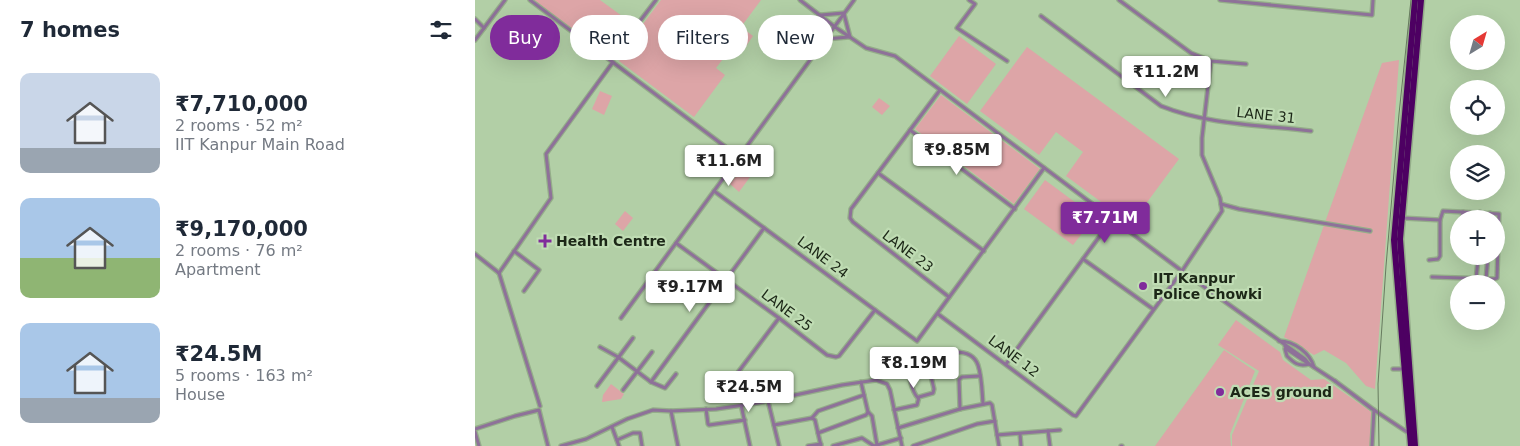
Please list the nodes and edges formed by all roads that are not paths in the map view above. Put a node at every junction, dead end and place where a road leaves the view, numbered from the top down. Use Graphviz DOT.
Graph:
graph roads {
  1 [pos="505,0"];
  2 [pos="530,0"];
  3 [pos="656,0"];
  4 [pos="800,0"];
  5 [pos="854,0"];
  6 [pos="969,0"];
  7 [pos="1119,0"];
  8 [pos="1220,0"];
  9 [pos="1373,0"];
  10 [pos="1415,0"];
  11 [pos="1421,0"];
  12 [pos="844,13"];
  13 [pos="820,15"];
  14 [pos="1041,16"];
  15 [pos="475,19"];
  16 [pos="835,27"];
  17 [pos="484,28"];
  18 [pos="833,30"];
  19 [pos="850,37"];
  20 [pos="833,38"];
  21 [pos="475,40"];
  22 [pos="811,60"];
  23 [pos="612,61"];
  24 [pos="1007,61"];
  25 [pos="1211,61"];
  26 [pos="1246,64"];
  27 [pos="940,90"];
  28 [pos="1204,119"];
  29 [pos="910,130"];
  30 [pos="1311,131"];
  31 [pos="739,157"];
  32 [pos="1045,168"];
  33 [pos="878,173"];
  34 [pos="714,191"];
  35 [pos="1221,204"];
  36 [pos="1015,209"];
  37 [pos="1450,211"];
  38 [pos="1113,218"];
  39 [pos="1402,218"];
  40 [pos="1440,220"];
  41 [pos="765,228"];
  42 [pos="1370,231"];
  43 [pos="676,243"];
  44 [pos="514,251"];
  45 [pos="984,251"];
  46 [pos="475,254"];
  47 [pos="1083,259"];
  48 [pos="1429,260"];
  49 [pos="1182,271"];
  50 [pos="499,272"];
  51 [pos="1432,278"];
  52 [pos="1450,278"];
  53 [pos="727,279"];
  54 [pos="524,291"];
  55 [pos="949,297"];
  56 [pos="875,310"];
  57 [pos="1154,310"];
  58 [pos="938,314"];
  59 [pos="621,318"];
  60 [pos="779,318"];
  61 [pos="633,338"];
  62 [pos="1278,341"];
  63 [pos="1285,346"];
  64 [pos="600,347"];
  65 [pos="652,352"];
  66 [pos="618,357"];
  67 [pos="1006,364"];
  68 [pos="1309,364"];
  69 [pos="1314,367"];
  70 [pos="929,368"];
  71 [pos="1393,369"];
  72 [pos="1404,369"];
  73 [pos="638,372"];
  74 [pos="676,374"];
  75 [pos="736,375"];
  76 [pos="980,376"];
  77 [pos="651,382"];
  78 [pos="861,382"];
  79 [pos="597,386"];
  80 [pos="623,390"];
  81 [pos="864,395"];
  82 [pos="918,398"];
  83 [pos="769,401"];
  84 [pos="983,404"];
  85 [pos="741,405"];
  86 [pos="540,406"];
  87 [pos="706,409"];
  88 [pos="960,409"];
  89 [pos="1373,409"];
  90 [pos="894,410"];
  91 [pos="671,411"];
  92 [pos="868,412"];
  93 [pos="812,418"];
  94 [pos="745,420"];
  95 [pos="995,421"];
  96 [pos="774,425"];
  97 [pos="612,427"];
  98 [pos="898,428"];
  99 [pos="1061,430"];
  100 [pos="475,431"];
  101 [pos="1048,431"];
  102 [pos="818,433"];
  103 [pos="1020,434"];
  104 [pos="1413,434"];
  105 [pos="997,436"];
  106 [pos="901,438"];
  107 [pos="617,440"];
  108 [pos="821,445"];
  109 [pos="875,445"];
  110 [pos="479,446"];
  111 [pos="548,446"];
  112 [pos="561,446"];
  113 [pos="619,446"];
  114 [pos="642,446"];
  115 [pos="678,446"];
  116 [pos="750,446"];
  117 [pos="779,446"];
  118 [pos="808,446"];
  119 [pos="833,446"];
  120 [pos="903,446"];
  121 [pos="913,446"];
  122 [pos="999,446"];
  123 [pos="1021,446"];
  124 [pos="1050,446"];
  125 [pos="1372,446"];
  126 [pos="1411,446"];
  127 [pos="1415,446"];
  1 -- 17 [label="street"];
  2 -- 23 [label="street"];
  3 -- 23 [label="street"];
  4 -- 13 [label="street"];
  5 -- 12 [label="street"];
  6 -- 24 [label="street"];
  7 -- 25 [label="street"];
  8 -- 9 [label="street"];
  10 -- 72 [label="highway"];
  11 -- 39 [label="highway"];
  12 -- 13 [label="street"];
  12 -- 16 [label="street"];
  12 -- 19 [label="street"];
  14 -- 28 [label="street, LANE 31"];
  15 -- 17 [label="street"];
  16 -- 18 [label="street"];
  16 -- 19 [label="street"];
  17 -- 21 [label="street"];
  19 -- 20 [label="street"];
  19 -- 27 [label="street"];
  22 -- 31 [label="street"];
  23 -- 31 [label="street"];
  23 -- 44 [label="street"];
  25 -- 26 [label="street"];
  25 -- 28 [label="street"];
  27 -- 29 [label="street"];
  27 -- 32 [label="street"];
  28 -- 30 [label="street, LANE 31"];
  28 -- 35 [label="street"];
  29 -- 33 [label="street"];
  29 -- 36 [label="street"];
  31 -- 34 [label="street"];
  32 -- 36 [label="street"];
  32 -- 38 [label="street"];
  33 -- 45 [label="street"];
  33 -- 55 [label="street, LANE 23"];
  34 -- 41 [label="street, LANE 24"];
  34 -- 43 [label="street"];
  35 -- 42 [label="street"];
  35 -- 49 [label="street"];
  36 -- 45 [label="street"];
  37 -- 40 [label="street"];
  38 -- 47 [label="street"];
  38 -- 49 [label="street"];
  39 -- 40 [label="street"];
  39 -- 104 [label="highway"];
  40 -- 48 [label="street"];
  41 -- 53 [label="street"];
  41 -- 56 [label="street, LANE 24"];
  43 -- 53 [label="street, LANE 25"];
  43 -- 59 [label="street"];
  44 -- 50 [label="street"];
  44 -- 54 [label="street"];
  45 -- 55 [label="street"];
  46 -- 50 [label="street"];
  47 -- 57 [label="street"];
  47 -- 67 [label="street"];
  49 -- 57 [label="street"];
  49 -- 62 [label="street"];
  50 -- 86 [label="street"];
  51 -- 52 [label="street"];
  53 -- 60 [label="street, LANE 25"];
  53 -- 77 [label="street"];
  55 -- 58 [label="street"];
  56 -- 58 [label="street, LANE 24"];
  56 -- 60 [label="street, LANE 25"];
  57 -- 67 [label="street, LANE 12"];
  58 -- 67 [label="street, LANE 12"];
  60 -- 75 [label="street"];
  61 -- 66 [label="street"];
  62 -- 63 [label="street"];
  62 -- 69 [label="street"];
  63 -- 68 [label="street"];
  63 -- 68 [label="street"];
  64 -- 66 [label="street"];
  65 -- 73 [label="street"];
  66 -- 73 [label="street"];
  66 -- 79 [label="street"];
  68 -- 69 [label="street"];
  69 -- 89 [label="street"];
  70 -- 82 [label="street"];
  71 -- 72 [label="street"];
  72 -- 104 [label="highway"];
  73 -- 77 [label="street"];
  73 -- 80 [label="street"];
  74 -- 77 [label="street"];
  76 -- 82 [label="street"];
  76 -- 84 [label="street"];
  76 -- 88 [label="street"];
  78 -- 81 [label="street"];
  78 -- 83 [label="street"];
  78 -- 90 [label="street"];
  81 -- 92 [label="street"];
  81 -- 93 [label="street"];
  82 -- 90 [label="street"];
  83 -- 85 [label="street"];
  83 -- 96 [label="street"];
  84 -- 88 [label="street"];
  84 -- 95 [label="street"];
  85 -- 87 [label="street"];
  85 -- 94 [label="street"];
  87 -- 91 [label="street"];
  87 -- 94 [label="street"];
  88 -- 98 [label="street"];
  89 -- 104 [label="street"];
  89 -- 125 [label="street"];
  90 -- 98 [label="street"];
  91 -- 97 [label="street"];
  91 -- 115 [label="street"];
  92 -- 102 [label="street"];
  92 -- 109 [label="street"];
  93 -- 96 [label="street"];
  93 -- 102 [label="street"];
  94 -- 116 [label="street"];
  95 -- 105 [label="street"];
  95 -- 121 [label="street"];
  96 -- 117 [label="street"];
  97 -- 107 [label="street"];
  97 -- 112 [label="street"];
  98 -- 106 [label="street"];
  99 -- 101 [label="street"];
  100 -- 110 [label="street"];
  100 -- 111 [label="street"];
  101 -- 103 [label="street"];
  101 -- 124 [label="street"];
  102 -- 108 [label="street"];
  103 -- 105 [label="street"];
  103 -- 123 [label="street"];
  104 -- 126 [label="highway"];
  104 -- 127 [label="highway"];
  105 -- 122 [label="street"];
  106 -- 109 [label="street"];
  106 -- 120 [label="street"];
  107 -- 113 [label="street"];
  107 -- 114 [label="street"];
  108 -- 118 [label="street"];
  109 -- 119 [label="street"];
}
